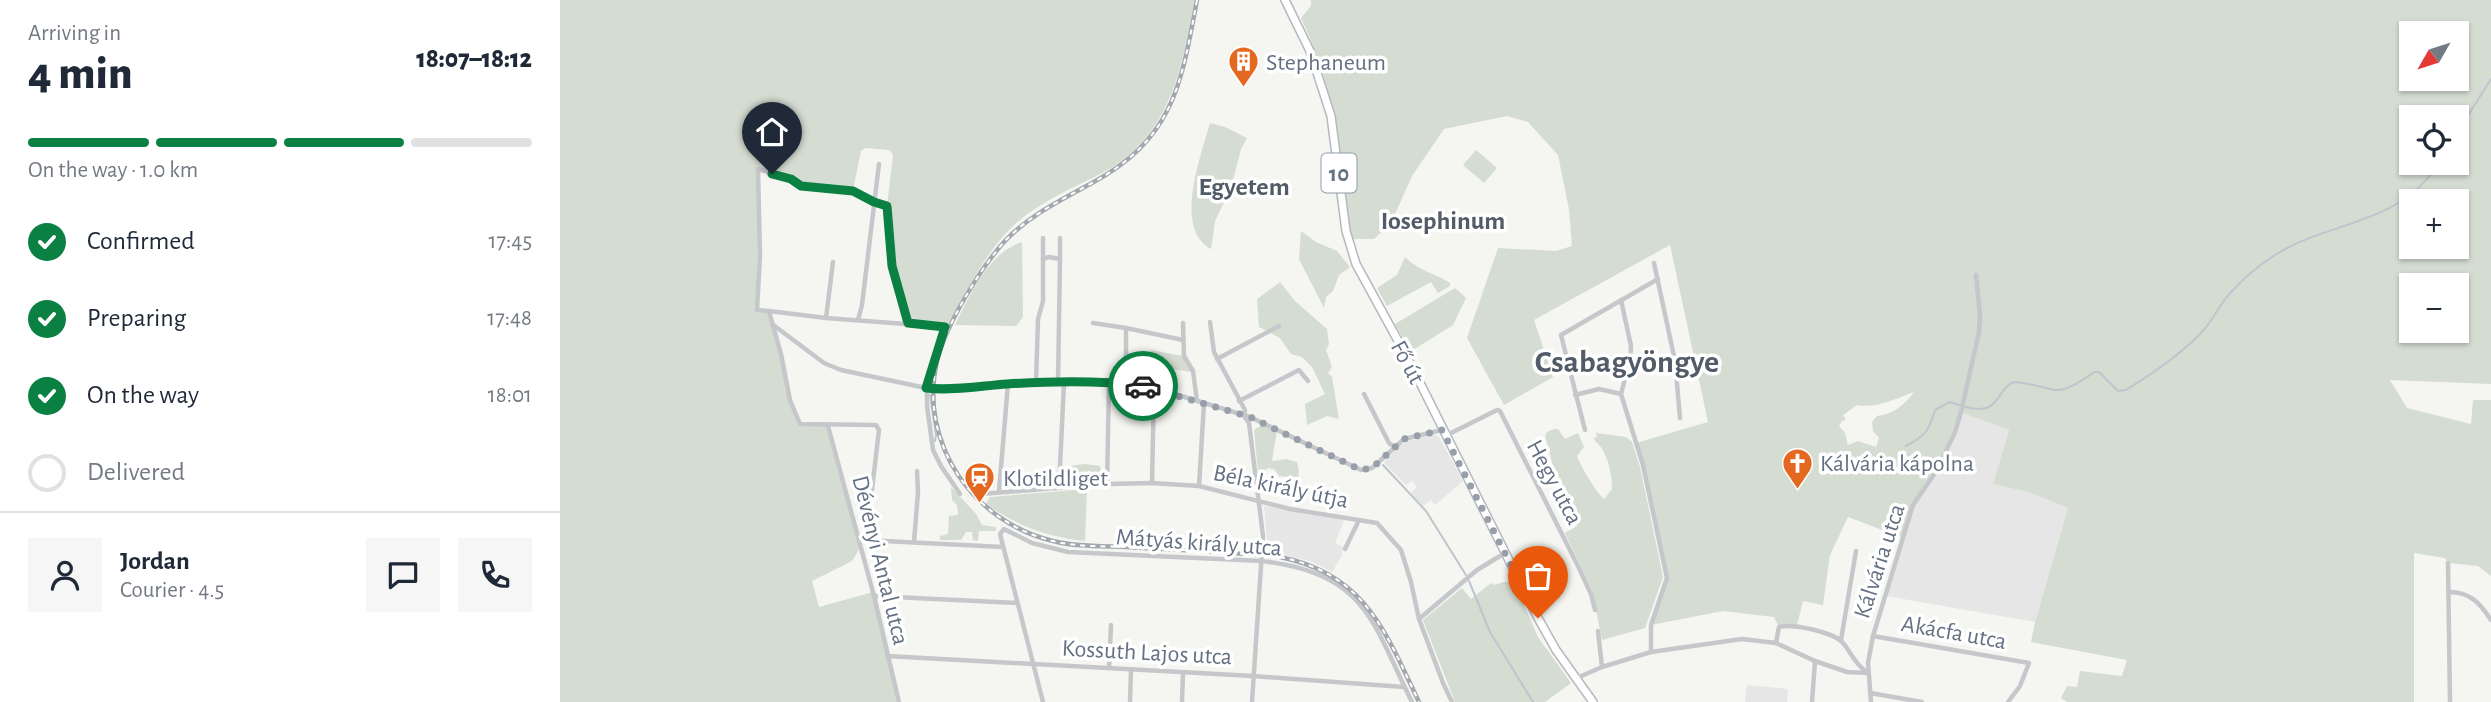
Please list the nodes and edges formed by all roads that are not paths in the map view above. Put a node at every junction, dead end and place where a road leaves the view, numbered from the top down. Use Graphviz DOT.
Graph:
graph roads {
  1 [pos="1285,0"];
  2 [pos="879,164"];
  3 [pos="874,202"];
  4 [pos="1044,238"];
  5 [pos="1060,238"];
  6 [pos="1043,259"];
  7 [pos="1060,259"];
  8 [pos="833,262"];
  9 [pos="1654,263"];
  10 [pos="1976,275"];
  11 [pos="1658,279"];
  12 [pos="1621,300"];
  13 [pos="769,311"];
  14 [pos="826,318"];
  15 [pos="858,320"];
  16 [pos="1210,322"];
  17 [pos="772,323"];
  18 [pos="908,323"];
  19 [pos="1093,323"];
  20 [pos="1183,323"];
  21 [pos="1279,326"];
  22 [pos="1126,328"];
  23 [pos="785,334"];
  24 [pos="776,337"];
  25 [pos="1183,340"];
  26 [pos="1217,359"];
  27 [pos="1684,359"];
  28 [pos="1630,360"];
  29 [pos="1675,361"];
  30 [pos="1308,381"];
  31 [pos="1036,383"];
  32 [pos="1061,383"];
  33 [pos="1109,383"];
  34 [pos="1007,384"];
  35 [pos="1126,384"];
  36 [pos="1154,387"];
  37 [pos="926,388"];
  38 [pos="1364,394"];
  39 [pos="1621,394"];
  40 [pos="1575,395"];
  41 [pos="1197,401"];
  42 [pos="1240,401"];
  43 [pos="1204,403"];
  44 [pos="1244,416"];
  45 [pos="1679,418"];
  46 [pos="1259,421"];
  47 [pos="1249,423"];
  48 [pos="828,426"];
  49 [pos="1585,430"];
  50 [pos="1444,433"];
  51 [pos="1394,447"];
  52 [pos="917,471"];
  53 [pos="1152,482"];
  54 [pos="1107,484"];
  55 [pos="1199,486"];
  56 [pos="1059,487"];
  57 [pos="999,491"];
  58 [pos="960,494"];
  59 [pos="981,494"];
  60 [pos="1259,501"];
  61 [pos="1359,520"];
  62 [pos="859,540"];
  63 [pos="866,540"];
  64 [pos="914,542"];
  65 [pos="1003,547"];
  66 [pos="1345,549"];
  67 [pos="1856,551"];
  68 [pos="1506,552"];
  69 [pos="1262,561"];
  70 [pos="2448,563"];
  71 [pos="2449,592"];
  72 [pos="874,596"];
  73 [pos="1017,603"];
  74 [pos="1595,610"];
  75 [pos="1419,619"];
  76 [pos="2491,620"];
  77 [pos="1111,625"];
  78 [pos="1598,631"];
  79 [pos="1872,636"];
  80 [pos="1841,640"];
  81 [pos="1776,643"];
  82 [pos="1651,652"];
  83 [pos="887,656"];
  84 [pos="1815,661"];
  85 [pos="1034,663"];
  86 [pos="1602,667"];
  87 [pos="1109,668"];
  88 [pos="1131,670"];
  89 [pos="1183,673"];
  90 [pos="1868,673"];
  91 [pos="1253,676"];
  92 [pos="1576,679"];
  93 [pos="1404,687"];
  94 [pos="1870,692"];
  95 [pos="899,702"];
  96 [pos="1043,702"];
  97 [pos="1130,702"];
  98 [pos="1182,702"];
  99 [pos="1252,702"];
  100 [pos="1412,702"];
  101 [pos="1452,702"];
  102 [pos="1593,702"];
  103 [pos="1812,702"];
  104 [pos="1871,702"];
  105 [pos="1919,702"];
  106 [pos="2008,702"];
  107 [pos="2451,702"];
  1 -- 50 [label="main road, Fő út / 10"];
  2 -- 3 [label="street"];
  3 -- 13 [label="street"];
  3 -- 15 [label="street"];
  3 -- 18 [label="street"];
  4 -- 6 [label="street"];
  5 -- 7 [label="street"];
  6 -- 7 [label="street"];
  6 -- 31 [label="street"];
  7 -- 32 [label="street"];
  8 -- 14 [label="street"];
  9 -- 11 [label="street"];
  10 -- 79 [label="street, Kálvária utca"];
  11 -- 12 [label="street"];
  11 -- 29 [label="street"];
  12 -- 28 [label="street"];
  12 -- 40 [label="street"];
  13 -- 14 [label="street"];
  13 -- 17 [label="street"];
  14 -- 15 [label="street"];
  15 -- 18 [label="street"];
  16 -- 26 [label="street"];
  17 -- 23 [label="street"];
  17 -- 24 [label="street"];
  18 -- 37 [label="street"];
  19 -- 22 [label="street"];
  20 -- 25 [label="street"];
  21 -- 26 [label="street"];
  22 -- 25 [label="street"];
  22 -- 35 [label="street"];
  23 -- 24 [label="street"];
  23 -- 37 [label="street"];
  24 -- 48 [label="street"];
  25 -- 41 [label="street"];
  26 -- 42 [label="street"];
  27 -- 29 [label="street"];
  28 -- 29 [label="street"];
  28 -- 39 [label="street"];
  29 -- 45 [label="street"];
  30 -- 42 [label="street"];
  31 -- 32 [label="street"];
  31 -- 34 [label="street"];
  32 -- 33 [label="street"];
  32 -- 56 [label="street"];
  33 -- 35 [label="street"];
  33 -- 54 [label="street"];
  34 -- 37 [label="street"];
  34 -- 57 [label="street"];
  35 -- 36 [label="street"];
  36 -- 41 [label="street"];
  36 -- 53 [label="street"];
  37 -- 58 [label="street"];
  38 -- 51 [label="street"];
  39 -- 40 [label="street"];
  39 -- 82 [label="street"];
  40 -- 49 [label="street"];
  41 -- 43 [label="street"];
  42 -- 44 [label="street"];
  43 -- 44 [label="street"];
  43 -- 55 [label="street"];
  44 -- 46 [label="street"];
  44 -- 47 [label="street"];
  46 -- 47 [label="street"];
  46 -- 51 [label="street"];
  47 -- 60 [label="street"];
  48 -- 62 [label="street, Dévényi Antal utca"];
  48 -- 63 [label="street"];
  50 -- 51 [label="street"];
  50 -- 68 [label="main road, Fő út / 10"];
  50 -- 74 [label="street, Hegy utca"];
  52 -- 64 [label="street"];
  53 -- 54 [label="street, Béla király útja"];
  53 -- 55 [label="street, Béla király útja"];
  54 -- 56 [label="street, Béla király útja"];
  55 -- 60 [label="street, Béla király útja"];
  56 -- 57 [label="street, Béla király útja"];
  57 -- 59 [label="street, Béla király útja"];
  60 -- 61 [label="street, Béla király útja"];
  60 -- 69 [label="street"];
  61 -- 66 [label="street"];
  61 -- 75 [label="street, Béla király útja"];
  62 -- 63 [label="street"];
  62 -- 72 [label="street, Dévényi Antal utca"];
  63 -- 64 [label="street"];
  64 -- 65 [label="street"];
  65 -- 69 [label="street, Mátyás király utca"];
  65 -- 73 [label="street"];
  67 -- 80 [label="street"];
  68 -- 75 [label="street"];
  68 -- 92 [label="main road, Fő út / 10"];
  69 -- 91 [label="street"];
  69 -- 93 [label="street, Mátyás király utca"];
  70 -- 71 [label="street"];
  71 -- 76 [label="street"];
  71 -- 107 [label="street"];
  72 -- 73 [label="street"];
  72 -- 83 [label="street, Dévényi Antal utca"];
  73 -- 85 [label="street"];
  75 -- 101 [label="street, Béla király útja"];
  77 -- 87 [label="street"];
  78 -- 86 [label="street"];
  79 -- 90 [label="street, Kálvária utca"];
  79 -- 106 [label="street, Akácfa utca"];
  80 -- 81 [label="street"];
  80 -- 90 [label="street"];
  81 -- 82 [label="street"];
  81 -- 84 [label="street"];
  82 -- 86 [label="street"];
  83 -- 85 [label="street, Kossuth Lajos utca"];
  83 -- 95 [label="street, Dévényi Antal utca"];
  84 -- 90 [label="street"];
  84 -- 103 [label="street"];
  85 -- 87 [label="street, Kossuth Lajos utca"];
  85 -- 96 [label="street"];
  86 -- 92 [label="street"];
  87 -- 88 [label="street, Kossuth Lajos utca"];
  88 -- 89 [label="street, Kossuth Lajos utca"];
  88 -- 97 [label="street"];
  89 -- 91 [label="street, Kossuth Lajos utca"];
  89 -- 98 [label="street"];
  90 -- 94 [label="street, Kálvária utca"];
  91 -- 93 [label="street, Kossuth Lajos utca"];
  91 -- 99 [label="street"];
  92 -- 102 [label="main road, Fő út / 10"];
  93 -- 100 [label="street, Mátyás király utca"];
  94 -- 104 [label="street, Kálvária utca"];
  94 -- 105 [label="street"];
}
